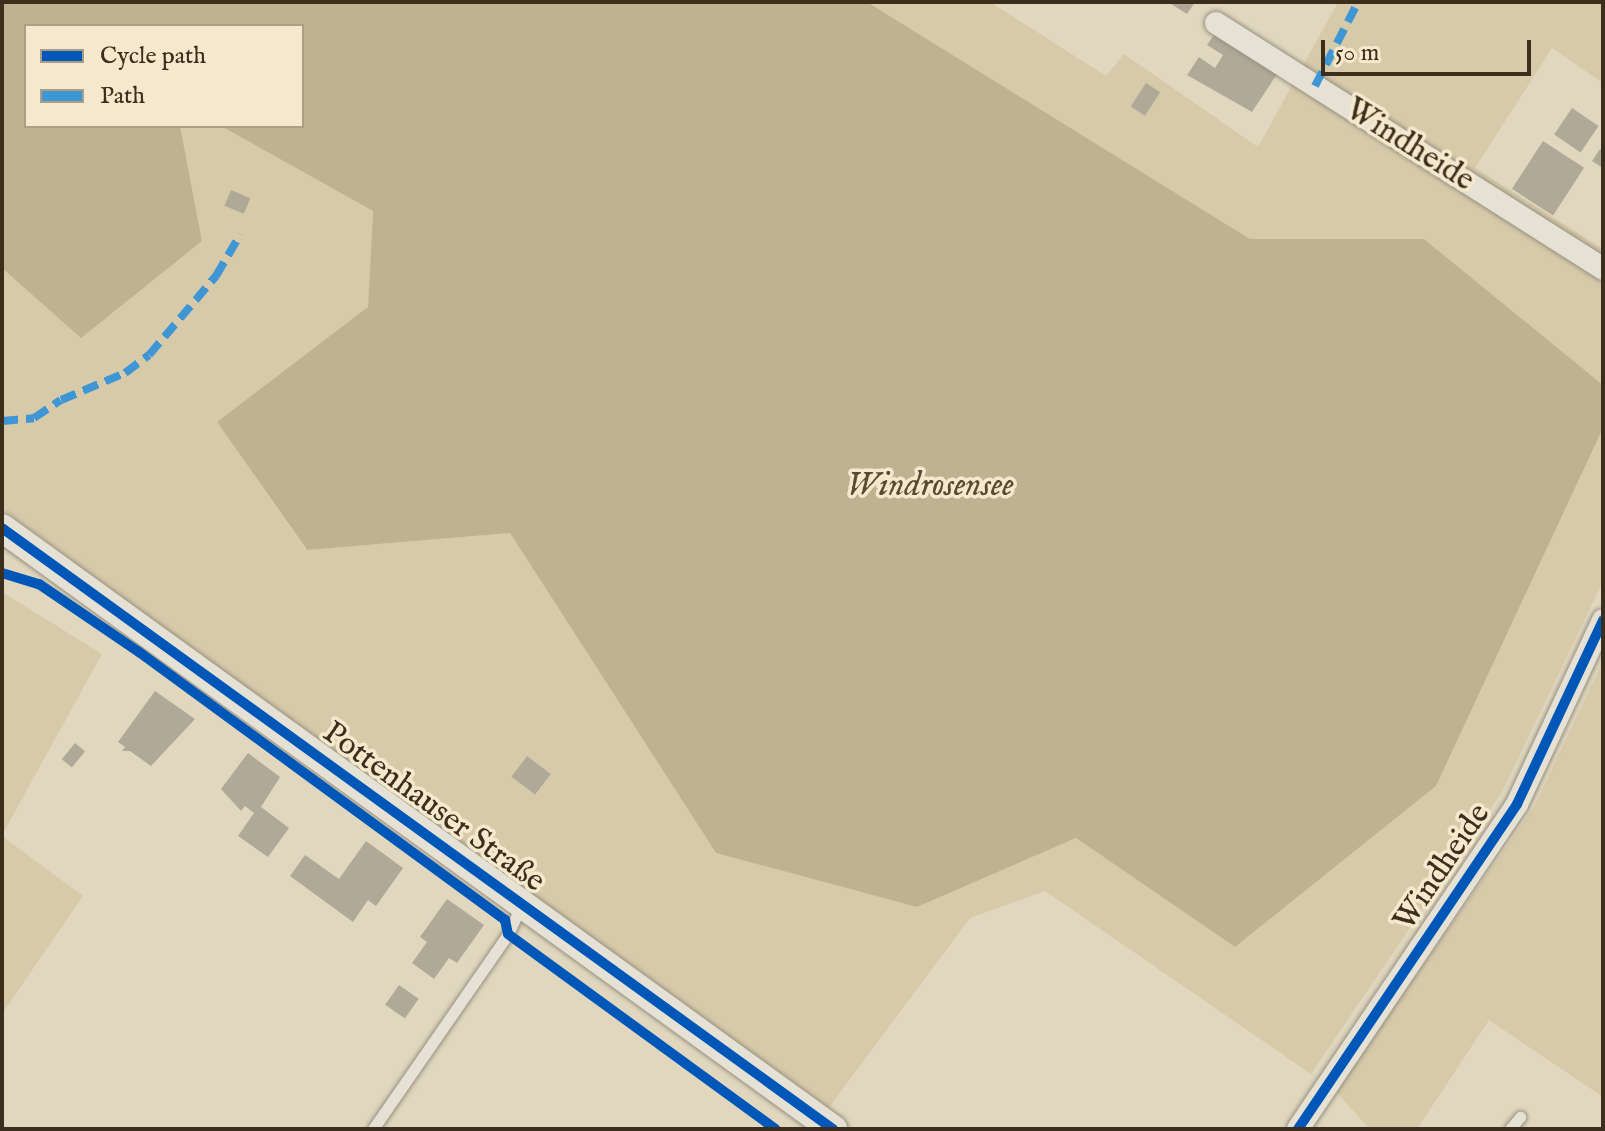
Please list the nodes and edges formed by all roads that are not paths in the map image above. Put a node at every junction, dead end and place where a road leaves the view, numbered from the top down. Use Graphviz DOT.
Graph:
graph roads {
  1 [pos="1216,23"];
  2 [pos="1603,269"];
  3 [pos="2,528"];
  4 [pos="1603,620"];
  5 [pos="522,904"];
  6 [pos="1520,1117"];
  7 [pos="373,1129"];
  8 [pos="833,1129"];
  9 [pos="1298,1129"];
  10 [pos="1510,1129"];
  1 -- 2 [label="street, Windheide"];
  3 -- 5 [label="street, Pottenhauser Straße"];
  4 -- 9 [label="street, Windheide"];
  5 -- 7 [label="lane, Pottenhauser Straße"];
  5 -- 8 [label="street, Pottenhauser Straße"];
  6 -- 10 [label="lane"];
}
